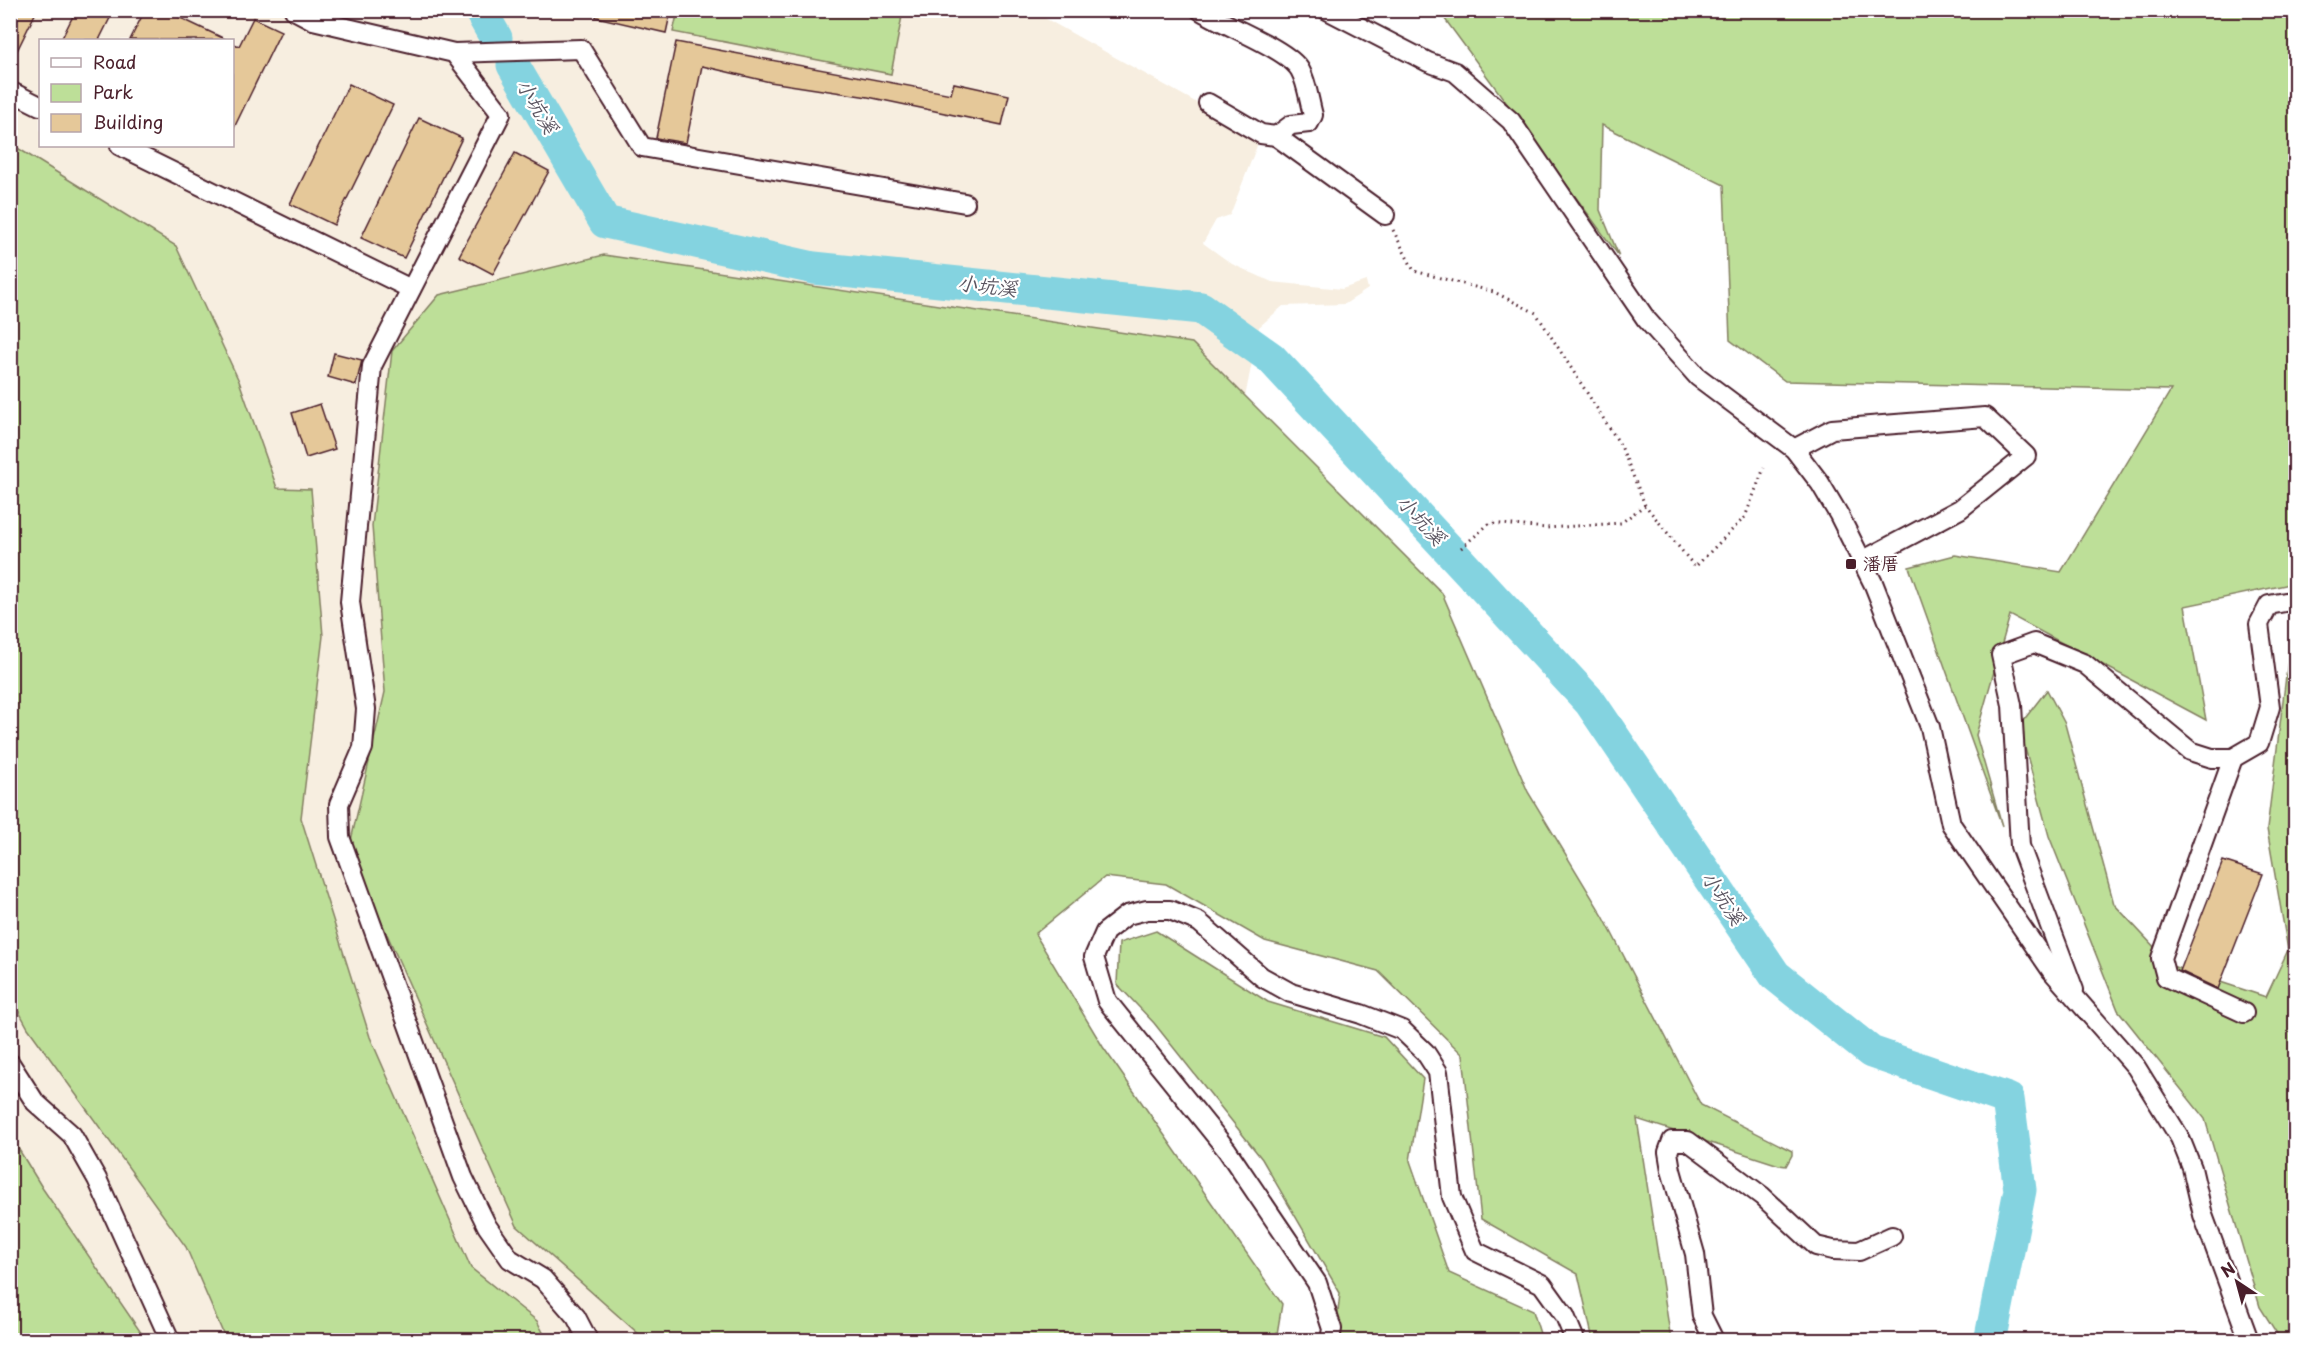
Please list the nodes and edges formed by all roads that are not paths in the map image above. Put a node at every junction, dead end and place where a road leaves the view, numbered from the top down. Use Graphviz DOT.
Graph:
graph roads {
  1 [pos="294,10"];
  2 [pos="1200,10"];
  3 [pos="1327,10"];
  4 [pos="454,53"];
  5 [pos="10,92"];
  6 [pos="1208,102"];
  7 [pos="39,106"];
  8 [pos="1276,136"];
  9 [pos="122,147"];
  10 [pos="965,203"];
  11 [pos="1385,215"];
  12 [pos="411,289"];
  13 [pos="1794,449"];
  14 [pos="1860,562"];
  15 [pos="2295,600"];
  16 [pos="2233,758"];
  17 [pos="2078,1000"];
  18 [pos="2244,1013"];
  19 [pos="10,1063"];
  20 [pos="1892,1236"];
  21 [pos="170,1341"];
  22 [pos="588,1341"];
  23 [pos="1330,1341"];
  24 [pos="1575,1341"];
  25 [pos="1714,1341"];
  26 [pos="2249,1341"];
  1 -- 4 [label="street"];
  2 -- 8 [label="street"];
  3 -- 13 [label="street"];
  4 -- 10 [label="street"];
  4 -- 12 [label="street"];
  5 -- 7 [label="street"];
  6 -- 8 [label="street"];
  8 -- 11 [label="street"];
  9 -- 12 [label="street"];
  12 -- 22 [label="street"];
  13 -- 14 [label="street"];
  13 -- 14 [label="street"];
  14 -- 17 [label="street"];
  15 -- 16 [label="street"];
  16 -- 17 [label="street"];
  16 -- 18 [label="street"];
  17 -- 26 [label="street"];
  19 -- 21 [label="street"];
  20 -- 25 [label="street"];
  23 -- 24 [label="street"];
}
